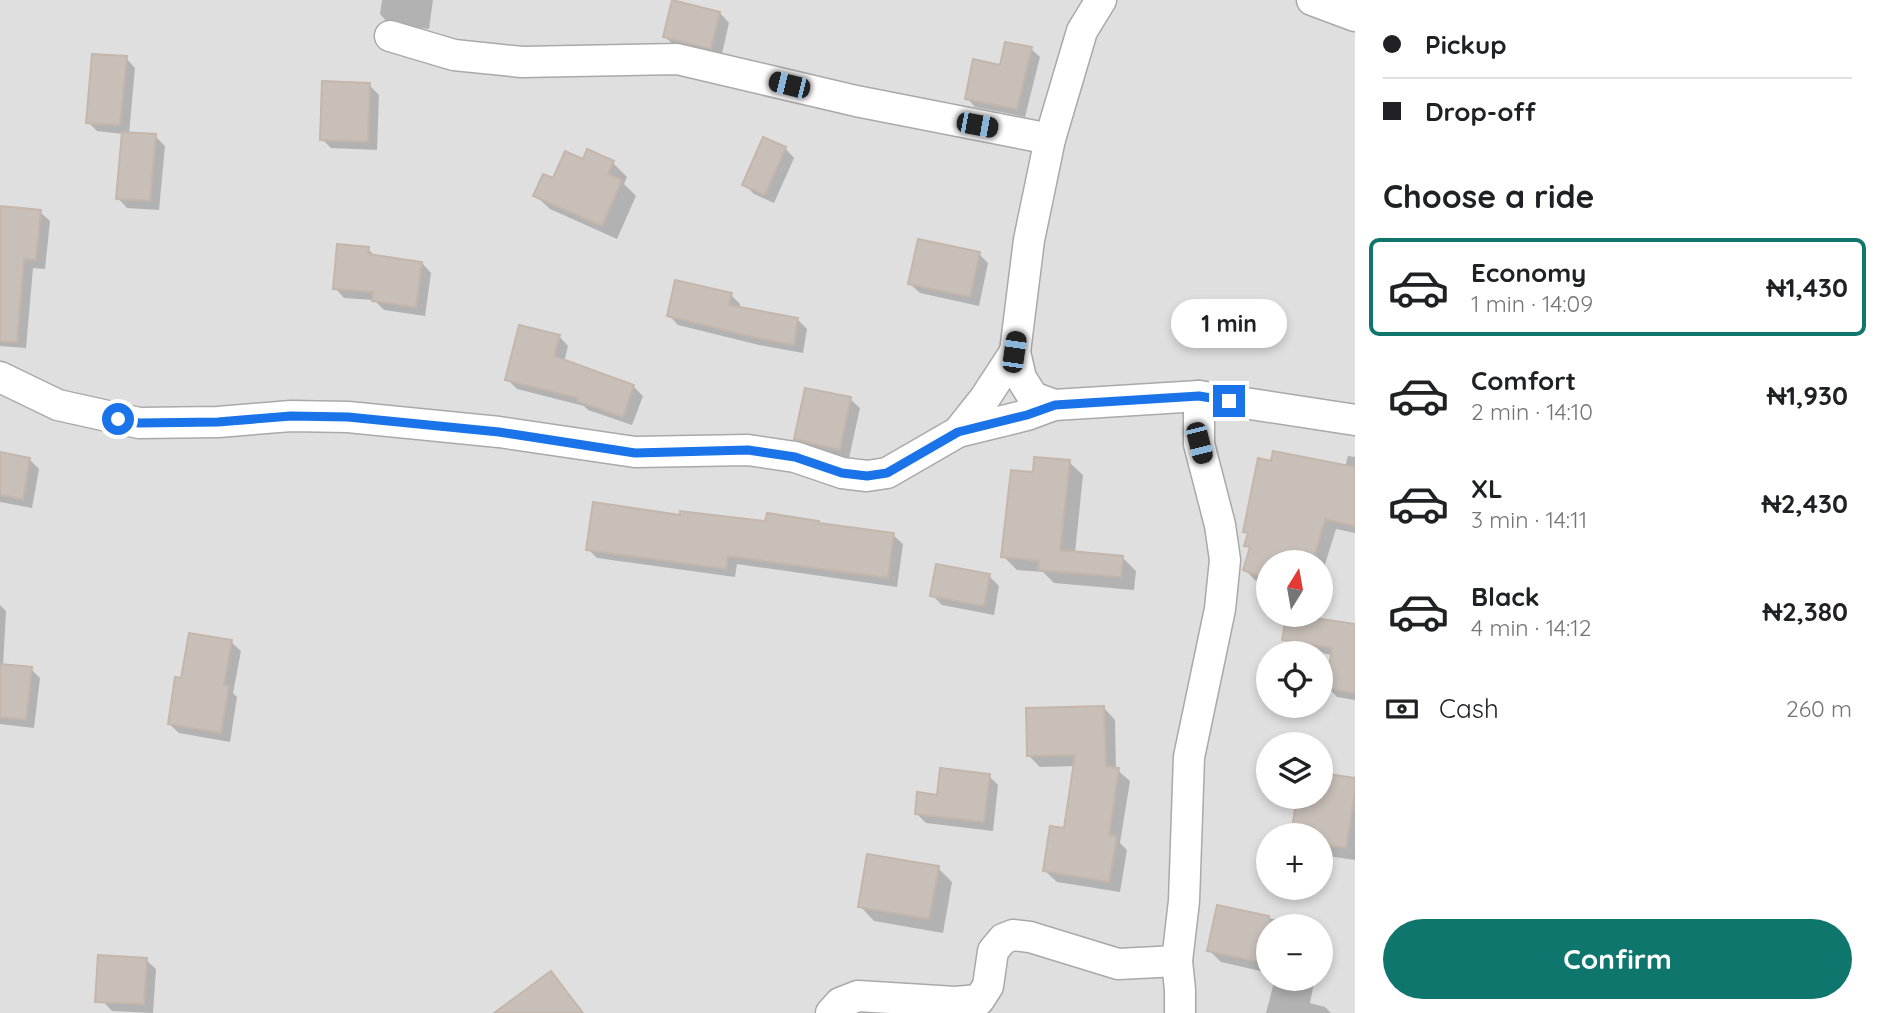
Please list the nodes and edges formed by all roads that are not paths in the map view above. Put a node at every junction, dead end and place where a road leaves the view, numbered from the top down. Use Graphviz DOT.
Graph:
graph roads {
  1 [pos="1101,0"];
  2 [pos="1312,0"];
  3 [pos="1355,16"];
  4 [pos="390,36"];
  5 [pos="1050,139"];
  6 [pos="1014,352"];
  7 [pos="0,377"];
  8 [pos="1199,396"];
  9 [pos="1055,405"];
  10 [pos="1355,420"];
  11 [pos="958,432"];
  12 [pos="1177,961"];
  13 [pos="831,1013"];
  14 [pos="1180,1013"];
  1 -- 5 [label="street"];
  2 -- 3 [label="street"];
  4 -- 5 [label="street"];
  5 -- 6 [label="street"];
  6 -- 9 [label="street"];
  6 -- 11 [label="street"];
  7 -- 11 [label="street"];
  8 -- 9 [label="street"];
  8 -- 10 [label="street"];
  8 -- 12 [label="street"];
  9 -- 11 [label="street"];
  12 -- 13 [label="street"];
  12 -- 14 [label="street"];
}
